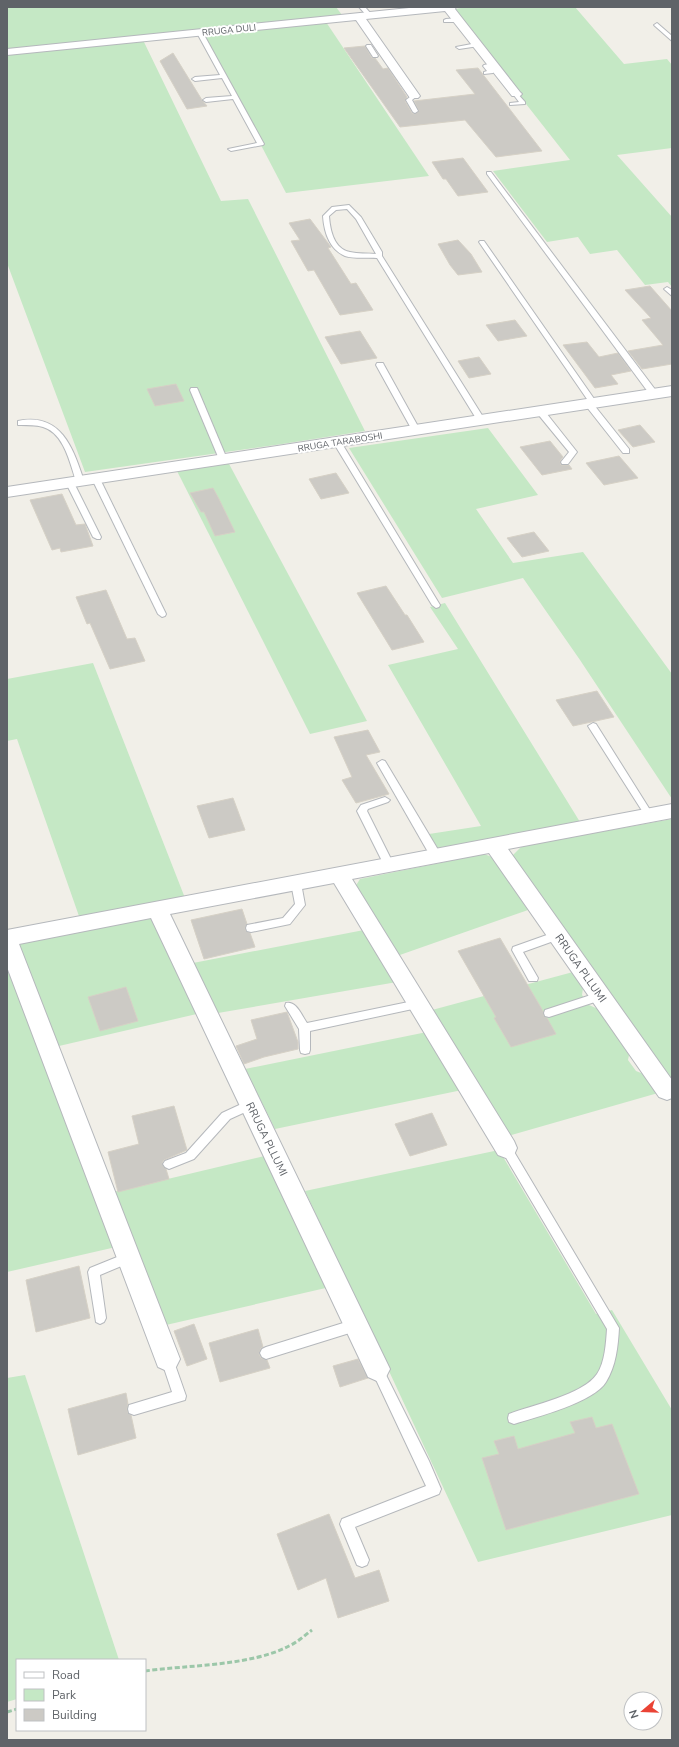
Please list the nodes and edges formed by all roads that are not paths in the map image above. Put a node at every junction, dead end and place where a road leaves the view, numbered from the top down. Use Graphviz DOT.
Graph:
graph roads {
  1 [pos="448,7"];
  2 [pos="451,7"];
  3 [pos="363,13"];
  4 [pos="458,20"];
  5 [pos="446,21"];
  6 [pos="657,25"];
  7 [pos="200,33"];
  8 [pos="672,39"];
  9 [pos="477,45"];
  10 [pos="459,47"];
  11 [pos="7,52"];
  12 [pos="224,76"];
  13 [pos="195,79"];
  14 [pos="414,96"];
  15 [pos="235,97"];
  16 [pos="514,99"];
  17 [pos="206,100"];
  18 [pos="415,112"];
  19 [pos="231,149"];
  20 [pos="489,173"];
  21 [pos="482,242"];
  22 [pos="379,256"];
  23 [pos="380,365"];
  24 [pos="194,390"];
  25 [pos="667,393"];
  26 [pos="591,404"];
  27 [pos="540,412"];
  28 [pos="482,420"];
  29 [pos="21,423"];
  30 [pos="416,430"];
  31 [pos="337,442"];
  32 [pos="626,452"];
  33 [pos="223,460"];
  34 [pos="565,462"];
  35 [pos="82,481"];
  36 [pos="7,492"];
  37 [pos="97,537"];
  38 [pos="436,605"];
  39 [pos="162,614"];
  40 [pos="593,726"];
  41 [pos="382,763"];
  42 [pos="385,800"];
  43 [pos="672,811"];
  44 [pos="649,815"];
  45 [pos="494,845"];
  46 [pos="436,856"];
  47 [pos="389,865"];
  48 [pos="339,875"];
  49 [pos="296,883"];
  50 [pos="157,909"];
  51 [pos="250,928"];
  52 [pos="558,935"];
  53 [pos="7,938"];
  54 [pos="533,978"];
  55 [pos="600,996"];
  56 [pos="418,1004"];
  57 [pos="290,1006"];
  58 [pos="549,1013"];
  59 [pos="304,1028"];
  60 [pos="305,1050"];
  61 [pos="670,1094"];
  62 [pos="250,1105"];
  63 [pos="506,1148"];
  64 [pos="169,1164"];
  65 [pos="127,1258"];
  66 [pos="100,1318"];
  67 [pos="356,1325"];
  68 [pos="266,1353"];
  69 [pos="167,1359"];
  70 [pos="376,1369"];
  71 [pos="134,1409"];
  72 [pos="514,1418"];
  73 [pos="362,1560"];
  1 -- 2 [label="street, RRUGA DULI"];
  1 -- 3 [label="street, RRUGA DULI"];
  1 -- 4 [label="street"];
  3 -- 7 [label="street, RRUGA DULI"];
  3 -- 14 [label="street"];
  4 -- 5 [label="lane"];
  4 -- 9 [label="street"];
  6 -- 8 [label="lane"];
  7 -- 11 [label="street, RRUGA DULI"];
  7 -- 12 [label="lane"];
  9 -- 10 [label="lane"];
  9 -- 16 [label="street"];
  12 -- 13 [label="lane"];
  12 -- 15 [label="lane"];
  14 -- 18 [label="lane"];
  15 -- 17 [label="lane"];
  15 -- 19 [label="lane"];
  20 -- 25 [label="lane"];
  21 -- 26 [label="lane"];
  22 -- 22 [label="lane"];
  22 -- 28 [label="lane"];
  23 -- 30 [label="lane"];
  24 -- 33 [label="lane"];
  25 -- 26 [label="street, RRUGA TARABOSHI"];
  26 -- 27 [label="street, RRUGA TARABOSHI"];
  26 -- 32 [label="lane"];
  27 -- 28 [label="street, RRUGA TARABOSHI"];
  27 -- 34 [label="lane"];
  28 -- 30 [label="street, RRUGA TARABOSHI"];
  29 -- 35 [label="lane"];
  30 -- 31 [label="street, RRUGA TARABOSHI"];
  31 -- 33 [label="street, RRUGA TARABOSHI"];
  31 -- 38 [label="lane"];
  33 -- 35 [label="street, RRUGA TARABOSHI"];
  35 -- 36 [label="street, RRUGA TARABOSHI"];
  35 -- 37 [label="lane"];
  35 -- 39 [label="lane"];
  40 -- 44 [label="lane"];
  41 -- 46 [label="lane"];
  42 -- 47 [label="lane"];
  43 -- 44 [label="street"];
  44 -- 45 [label="street"];
  45 -- 46 [label="street"];
  45 -- 52 [label="street, RRUGA PLLUMI"];
  46 -- 47 [label="street"];
  47 -- 48 [label="street"];
  48 -- 49 [label="street"];
  48 -- 56 [label="street"];
  49 -- 50 [label="street"];
  49 -- 51 [label="lane"];
  50 -- 53 [label="street"];
  50 -- 62 [label="street, RRUGA PLLUMI"];
  52 -- 54 [label="lane"];
  52 -- 55 [label="street, RRUGA PLLUMI"];
  53 -- 65 [label="street"];
  55 -- 58 [label="lane"];
  55 -- 61 [label="street, RRUGA PLLUMI"];
  56 -- 59 [label="lane"];
  56 -- 63 [label="street"];
  57 -- 59 [label="lane"];
  59 -- 60 [label="lane"];
  62 -- 64 [label="lane"];
  62 -- 67 [label="street, RRUGA PLLUMI"];
  63 -- 72 [label="lane"];
  65 -- 66 [label="lane"];
  65 -- 69 [label="street"];
  67 -- 68 [label="lane"];
  67 -- 70 [label="street, RRUGA PLLUMI"];
  69 -- 71 [label="lane"];
  70 -- 73 [label="lane"];
}
